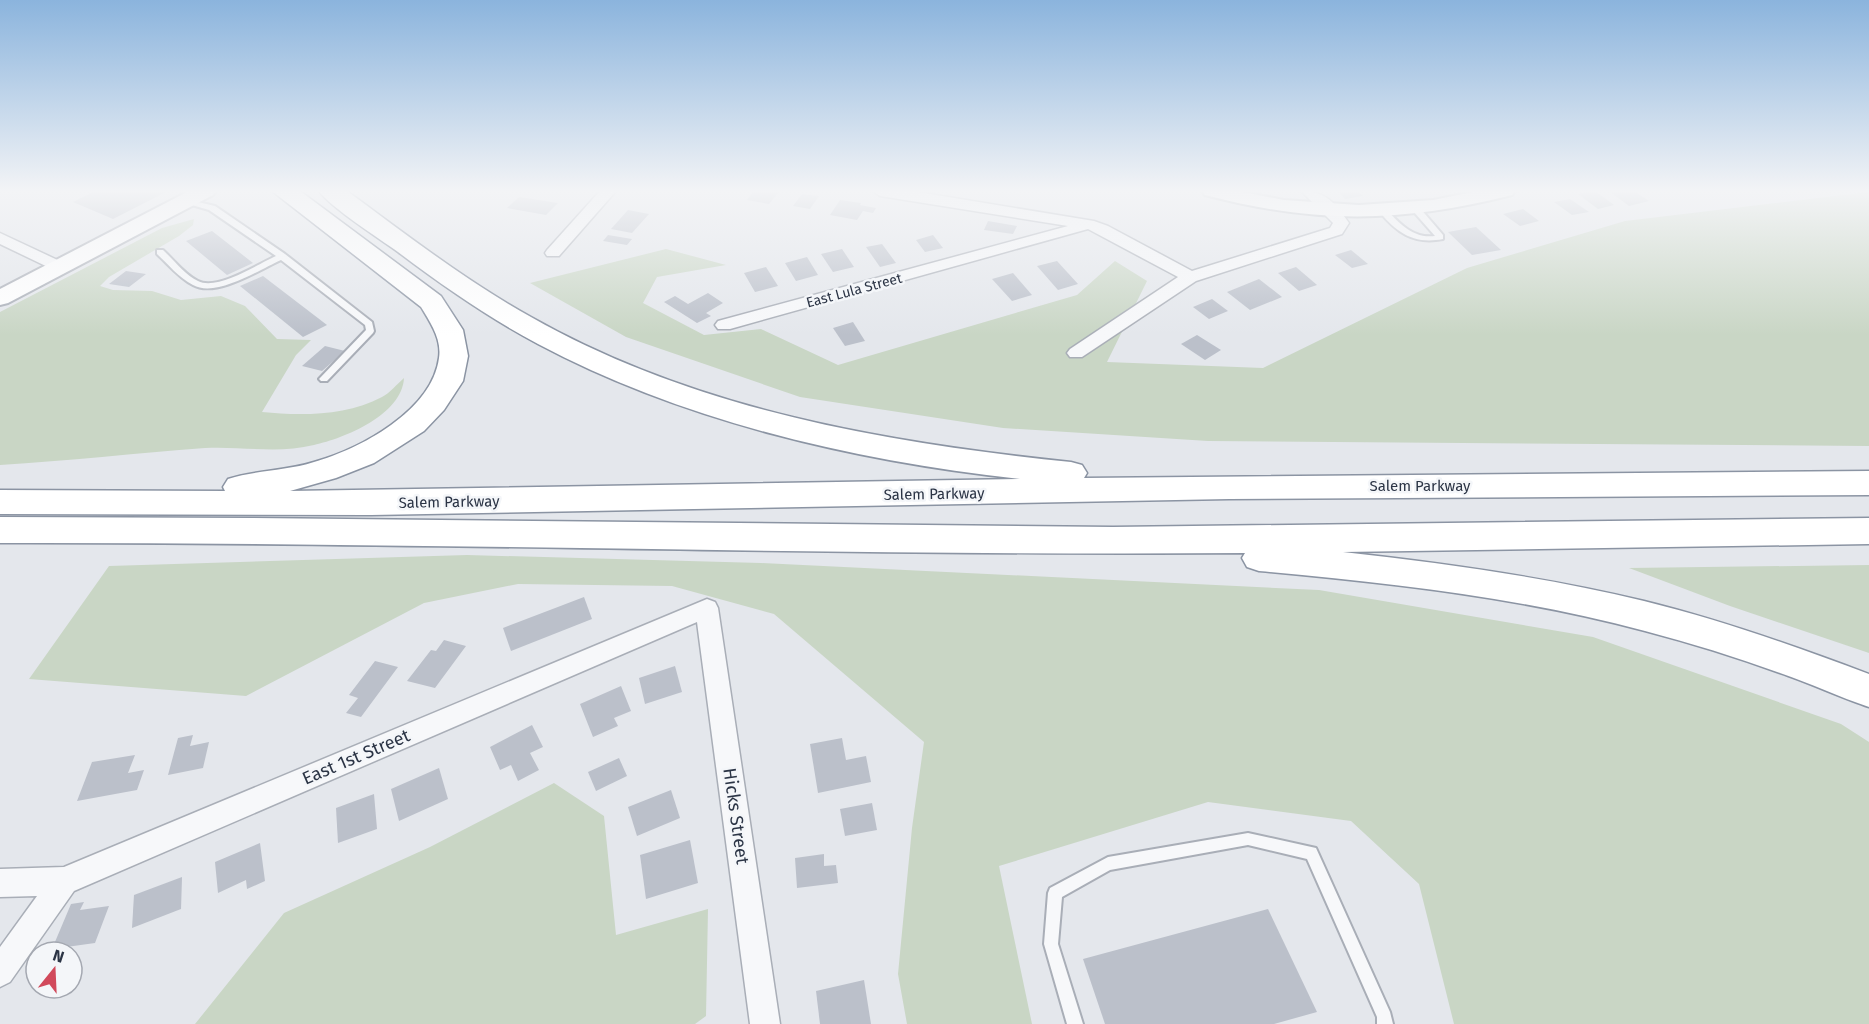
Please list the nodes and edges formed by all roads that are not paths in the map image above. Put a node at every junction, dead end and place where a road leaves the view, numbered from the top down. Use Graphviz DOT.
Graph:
graph roads {
  1 [pos="2,239"];
  2 [pos="114,239"];
  3 [pos="257,239"];
  4 [pos="347,239"];
  5 [pos="398,239"];
  6 [pos="566,239"];
  7 [pos="1041,239"];
  8 [pos="1120,239"];
  9 [pos="1311,239"];
  10 [pos="160,252"];
  11 [pos="553,253"];
  12 [pos="282,256"];
  13 [pos="60,267"];
  14 [pos="1190,277"];
  15 [pos="0,298"];
  16 [pos="724,325"];
  17 [pos="1076,353"];
  18 [pos="324,379"];
  19 [pos="1869,483"];
  20 [pos="1228,487"];
  21 [pos="143,501"];
  22 [pos="0,502"];
  23 [pos="0,530"];
  24 [pos="1869,531"];
  25 [pos="1009,540"];
  26 [pos="706,608"];
  27 [pos="1869,691"];
  28 [pos="64,881"];
  29 [pos="0,883"];
  30 [pos="0,972"];
  31 [pos="765,1024"];
  32 [pos="1075,1024"];
  33 [pos="1385,1024"];
  1 -- 13 [label="street"];
  2 -- 13 [label="street"];
  3 -- 12 [label="lane"];
  4 -- 21 [label="highway"];
  5 -- 20 [label="highway"];
  6 -- 11 [label="street"];
  7 -- 16 [label="street, East Lula Street"];
  8 -- 14 [label="street"];
  9 -- 14 [label="street"];
  10 -- 12 [label="lane"];
  12 -- 18 [label="lane"];
  13 -- 15 [label="street"];
  14 -- 17 [label="street"];
  19 -- 20 [label="highway, Salem Parkway"];
  20 -- 21 [label="highway, Salem Parkway"];
  21 -- 22 [label="highway, Salem Parkway"];
  23 -- 25 [label="highway, Salem Parkway"];
  24 -- 25 [label="highway, Salem Parkway"];
  25 -- 27 [label="highway"];
  26 -- 28 [label="street, East 1st Street"];
  26 -- 31 [label="street, Hicks Street"];
  28 -- 29 [label="street, East 1st Street"];
  28 -- 30 [label="street"];
  32 -- 33 [label="lane"];
}
